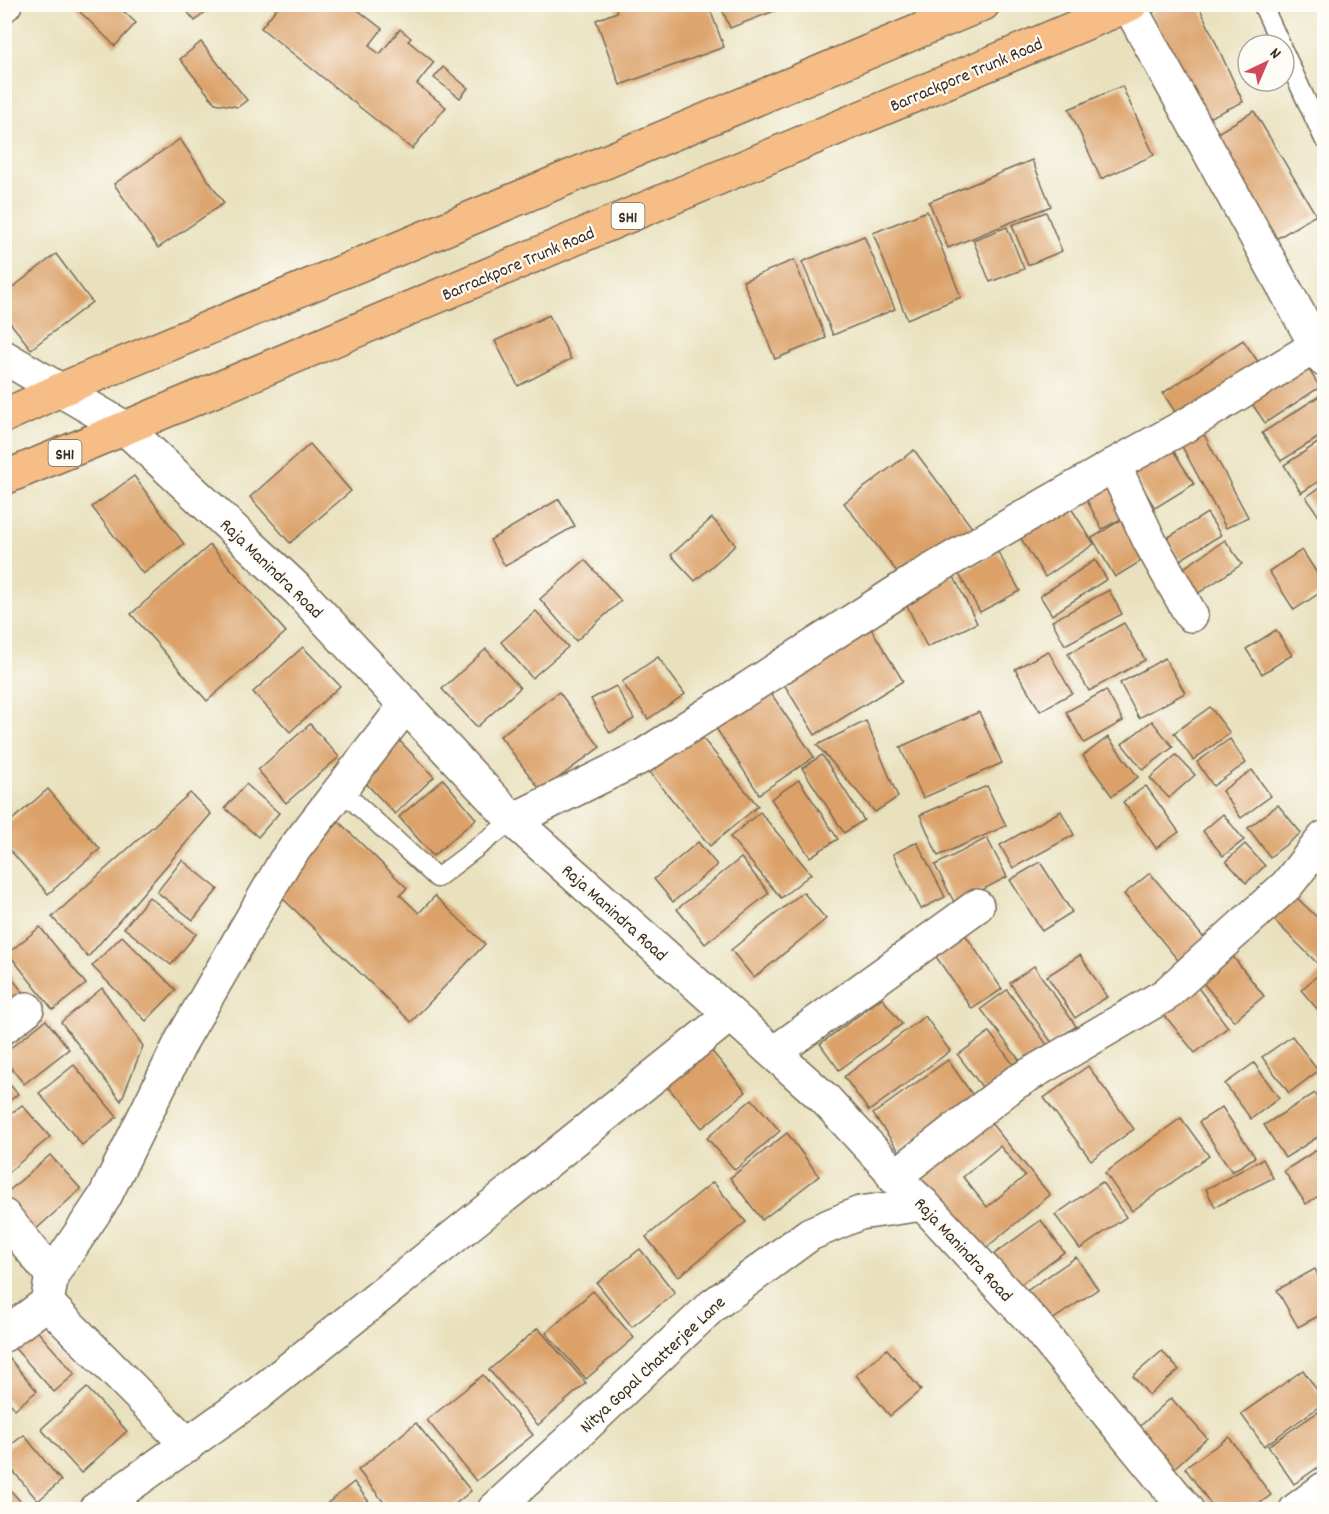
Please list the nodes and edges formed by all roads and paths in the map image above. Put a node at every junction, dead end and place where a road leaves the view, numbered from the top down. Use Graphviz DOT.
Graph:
graph roads {
  1 [pos="983,4"];
  2 [pos="1262,4"];
  3 [pos="1129,5"];
  4 [pos="1275,33"];
  5 [pos="1296,78"];
  6 [pos="1324,139"];
  7 [pos="1320,353"];
  8 [pos="4,357"];
  9 [pos="60,390"];
  10 [pos="4,416"];
  11 [pos="125,428"];
  12 [pos="1114,465"];
  13 [pos="4,478"];
  14 [pos="1191,615"];
  15 [pos="406,705"];
  16 [pos="340,789"];
  17 [pos="513,820"];
  18 [pos="1324,838"];
  19 [pos="977,906"];
  20 [pos="730,1015"];
  21 [pos="774,1053"];
  22 [pos="894,1176"];
  23 [pos="922,1204"];
  24 [pos="4,1216"];
  25 [pos="50,1289"];
  26 [pos="4,1335"];
  27 [pos="188,1445"];
  28 [pos="1324,1489"];
  29 [pos="95,1509"];
  30 [pos="494,1509"];
  31 [pos="1187,1509"];
  32 [pos="1296,1509"];
  1 -- 9 [label="main road"];
  2 -- 4 [label="lane"];
  3 -- 7 [label="street"];
  3 -- 11 [label="main road, Barrackpore Trunk Road / SH1"];
  5 -- 6 [label="lane"];
  7 -- 12 [label="street"];
  8 -- 9 [label="street, Raja Manindra Road"];
  9 -- 10 [label="main road"];
  9 -- 11 [label="street, Raja Manindra Road"];
  11 -- 13 [label="main road, Barrackpore Trunk Road / SH1"];
  11 -- 15 [label="street, Raja Manindra Road"];
  12 -- 14 [label="street"];
  12 -- 17 [label="street"];
  15 -- 16 [label="street"];
  15 -- 17 [label="street, Raja Manindra Road"];
  16 -- 17 [label="lane"];
  16 -- 25 [label="street"];
  17 -- 20 [label="street, Raja Manindra Road"];
  18 -- 22 [label="street"];
  19 -- 21 [label="street"];
  20 -- 21 [label="street, Raja Manindra Road"];
  20 -- 27 [label="street"];
  21 -- 22 [label="street, Raja Manindra Road"];
  22 -- 23 [label="street, Raja Manindra Road"];
  23 -- 30 [label="street, Nitya Gopal Chatterjee Lane"];
  23 -- 31 [label="street, Raja Manindra Road"];
  24 -- 25 [label="street"];
  25 -- 26 [label="street"];
  25 -- 27 [label="street"];
  27 -- 29 [label="street"];
  28 -- 32 [label="street"];
}
